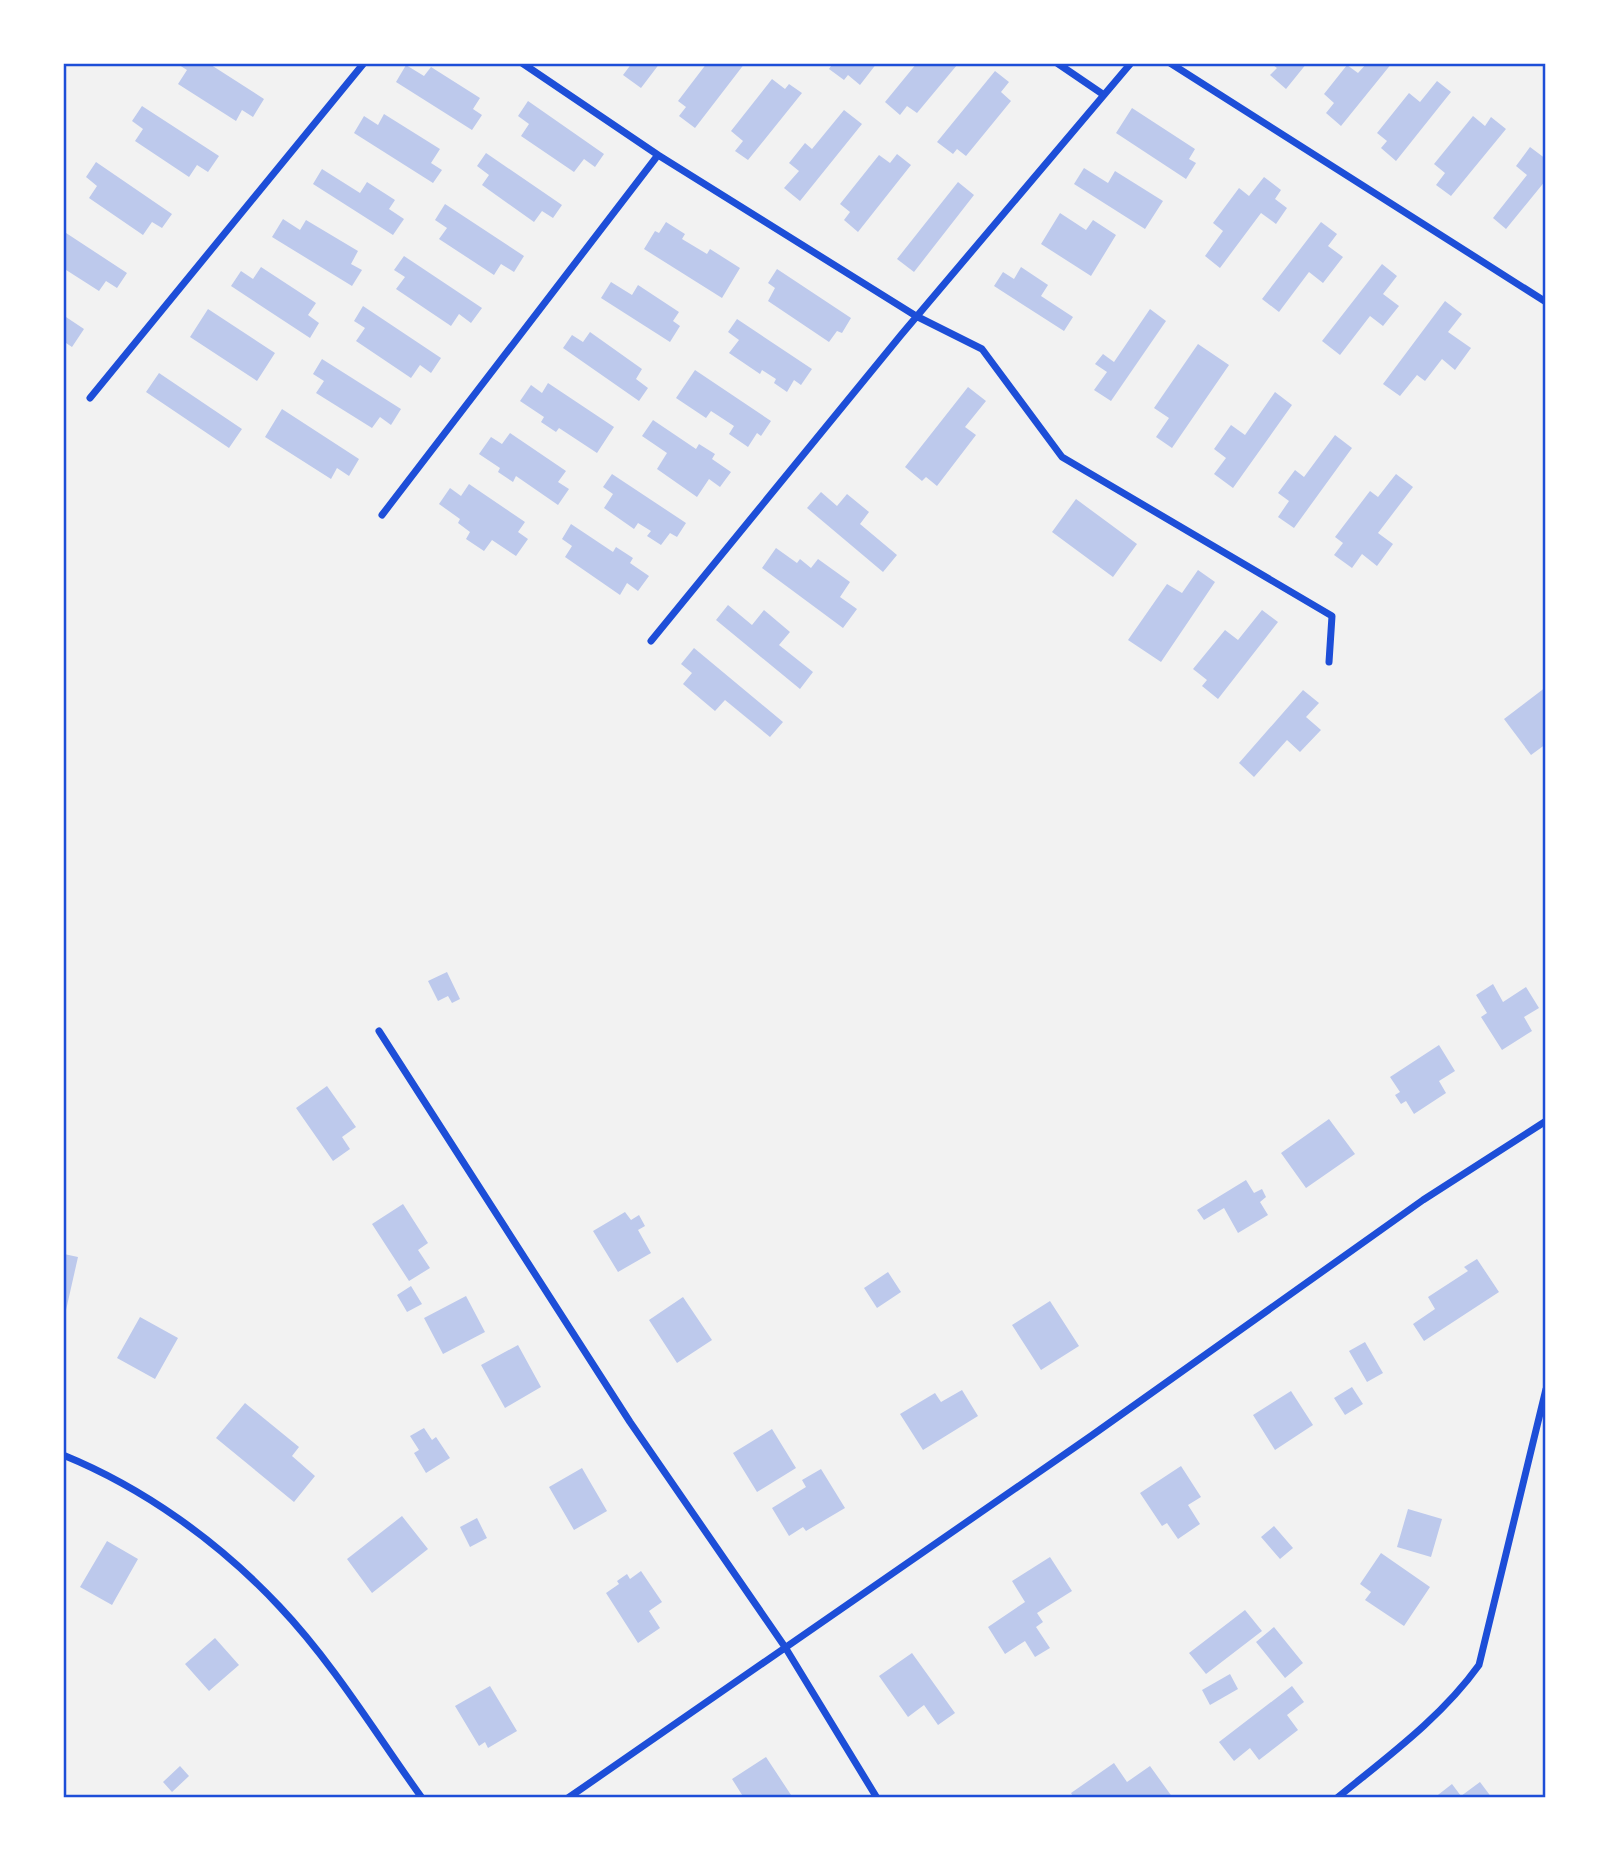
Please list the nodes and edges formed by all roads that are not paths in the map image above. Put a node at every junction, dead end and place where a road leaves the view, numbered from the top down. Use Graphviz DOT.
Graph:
graph roads {
  1 [pos="364,63"];
  2 [pos="522,63"];
  3 [pos="1057,63"];
  4 [pos="1131,63"];
  5 [pos="1170,63"];
  6 [pos="1104,95"];
  7 [pos="659,155"];
  8 [pos="1546,302"];
  9 [pos="916,316"];
  10 [pos="90,398"];
  11 [pos="382,515"];
  12 [pos="651,642"];
  13 [pos="1329,662"];
  14 [pos="379,1031"];
  15 [pos="1546,1122"];
  16 [pos="1546,1389"];
  17 [pos="63,1455"];
  18 [pos="785,1647"];
  19 [pos="422,1798"];
  20 [pos="568,1798"];
  21 [pos="877,1798"];
  22 [pos="1337,1798"];
  1 -- 10 [label="street"];
  2 -- 7 [label="street"];
  3 -- 6 [label="street"];
  4 -- 6 [label="street"];
  5 -- 8 [label="street"];
  6 -- 9 [label="street"];
  7 -- 9 [label="street"];
  7 -- 11 [label="street"];
  9 -- 12 [label="street"];
  9 -- 13 [label="street"];
  14 -- 18 [label="street"];
  15 -- 18 [label="street"];
  16 -- 22 [label="street"];
  17 -- 19 [label="street"];
  18 -- 20 [label="street"];
  18 -- 21 [label="street"];
}
